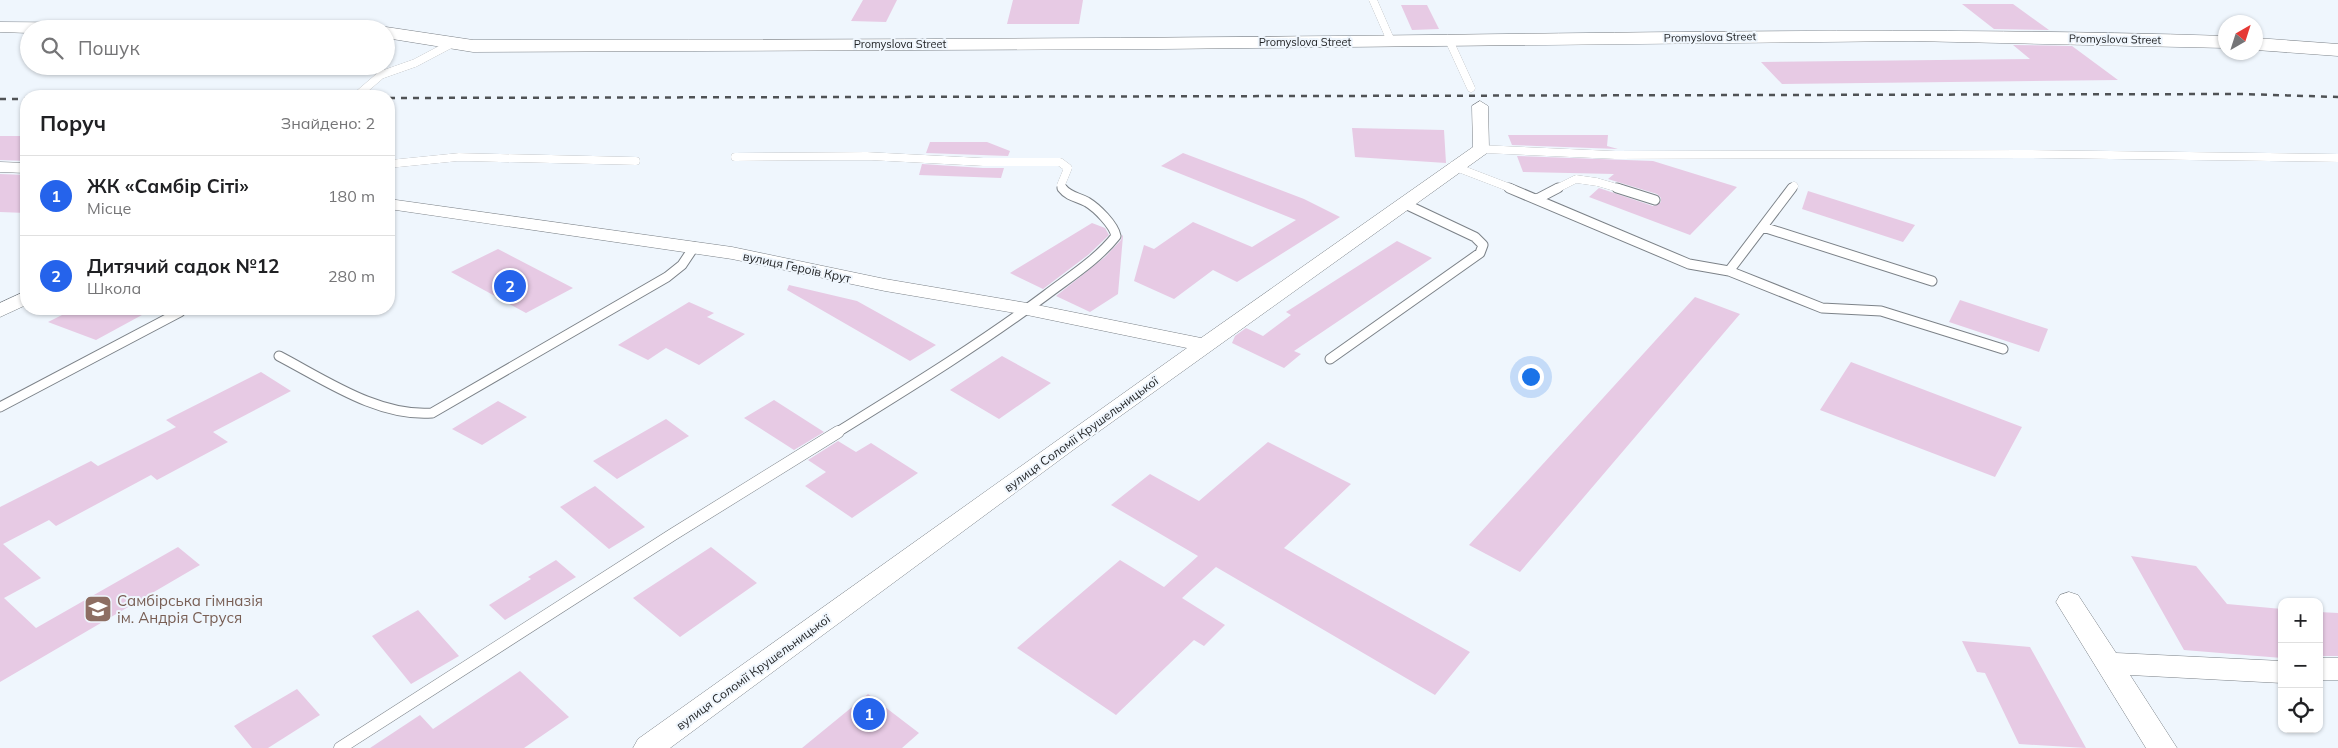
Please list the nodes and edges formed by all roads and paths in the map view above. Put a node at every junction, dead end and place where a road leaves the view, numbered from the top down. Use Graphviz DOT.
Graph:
graph roads {
  1 [pos="1373,0"];
  2 [pos="0,27"];
  3 [pos="20,27"];
  4 [pos="395,34"];
  5 [pos="1449,40"];
  6 [pos="1391,41"];
  7 [pos="2218,42"];
  8 [pos="451,44"];
  9 [pos="2263,45"];
  10 [pos="2338,50"];
  11 [pos="395,70"];
  12 [pos="381,75"];
  13 [pos="364,90"];
  14 [pos="1476,97"];
  15 [pos="1481,148"];
  16 [pos="734,157"];
  17 [pos="2338,158"];
  18 [pos="636,161"];
  19 [pos="395,163"];
  20 [pos="1453,166"];
  21 [pos="0,167"];
  22 [pos="20,168"];
  23 [pos="1794,186"];
  24 [pos="1538,199"];
  25 [pos="1655,200"];
  26 [pos="1403,203"];
  27 [pos="395,205"];
  28 [pos="1763,227"];
  29 [pos="694,247"];
  30 [pos="1729,271"];
  31 [pos="1932,281"];
  32 [pos="20,300"];
  33 [pos="1027,310"];
  34 [pos="0,311"];
  35 [pos="174,315"];
  36 [pos="1203,345"];
  37 [pos="2004,349"];
  38 [pos="279,356"];
  39 [pos="1330,360"];
  40 [pos="0,406"];
  41 [pos="2069,602"];
  42 [pos="2108,663"];
  43 [pos="2323,669"];
  44 [pos="2338,669"];
  45 [pos="2278,672"];
  46 [pos="340,748"];
  47 [pos="648,748"];
  48 [pos="2162,748"];
  1 -- 6 [label="lane"];
  2 -- 3 [label="street"];
  4 -- 8 [label="street, Promyslova Street"];
  5 -- 6 [label="street, Promyslova Street"];
  5 -- 7 [label="street, Promyslova Street"];
  5 -- 14 [label="lane"];
  6 -- 8 [label="street, Promyslova Street"];
  8 -- 11 [label="lane"];
  9 -- 10 [label="street"];
  12 -- 13 [label="lane"];
  14 -- 15 [label="street"];
  15 -- 17 [label="lane"];
  15 -- 20 [label="street, вулиця Соломії Крушельницької"];
  16 -- 33 [label="lane"];
  18 -- 19 [label="lane"];
  20 -- 24 [label="lane"];
  20 -- 26 [label="street, вулиця Соломії Крушельницької"];
  21 -- 22 [label="street"];
  23 -- 28 [label="lane"];
  24 -- 25 [label="lane"];
  24 -- 30 [label="lane"];
  26 -- 36 [label="street, вулиця Соломії Крушельницької"];
  26 -- 39 [label="lane"];
  27 -- 29 [label="street, вулиця Героїв Крут"];
  28 -- 30 [label="lane"];
  28 -- 31 [label="lane"];
  29 -- 33 [label="street, вулиця Героїв Крут"];
  29 -- 38 [label="lane"];
  30 -- 37 [label="lane"];
  32 -- 34 [label="street"];
  33 -- 36 [label="street, вулиця Героїв Крут"];
  33 -- 46 [label="lane"];
  35 -- 40 [label="lane"];
  36 -- 47 [label="street, вулиця Соломії Крушельницької"];
  41 -- 42 [label="street"];
  42 -- 45 [label="street"];
  42 -- 48 [label="street"];
  43 -- 44 [label="street"];
}
